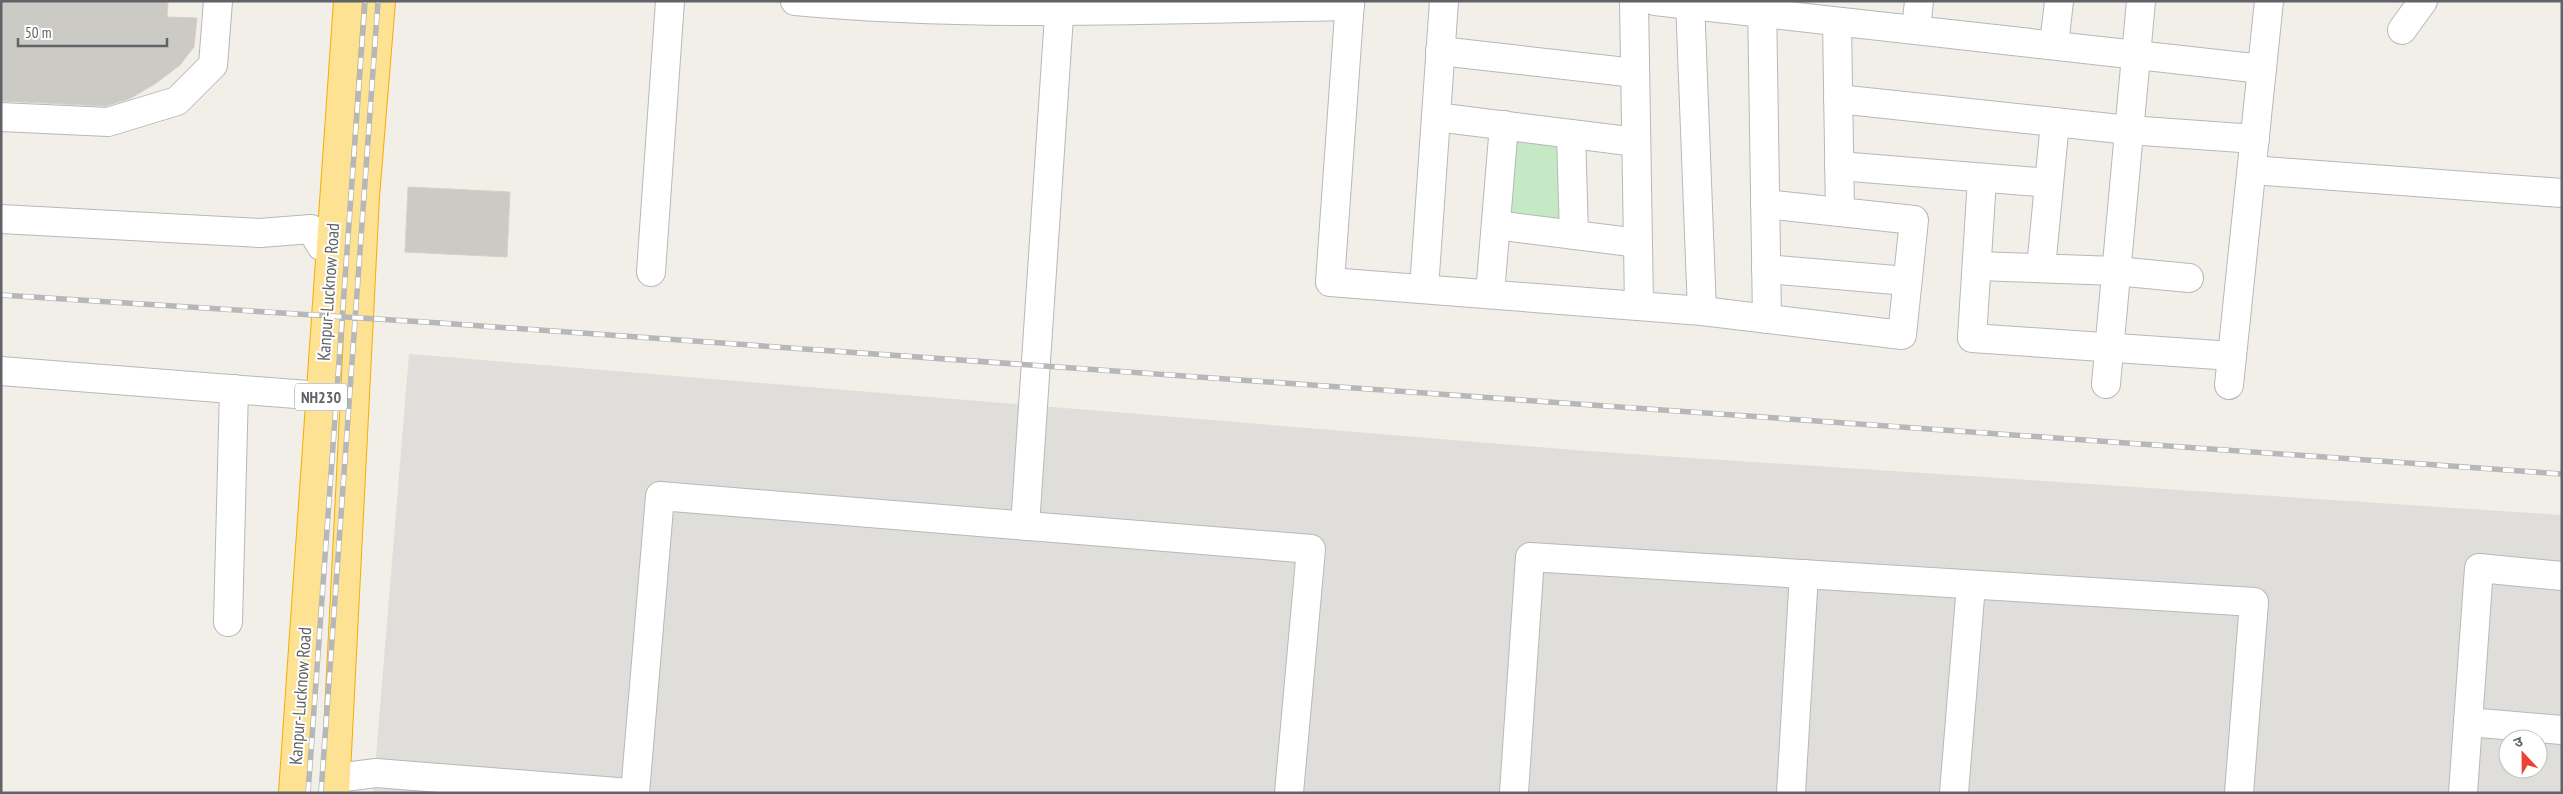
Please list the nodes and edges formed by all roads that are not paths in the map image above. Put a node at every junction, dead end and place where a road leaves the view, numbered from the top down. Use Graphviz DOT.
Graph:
graph roads {
  1 [pos="218,1"];
  2 [pos="348,1"];
  3 [pos="381,1"];
  4 [pos="670,1"];
  5 [pos="795,1"];
  6 [pos="1444,1"];
  7 [pos="1634,1"];
  8 [pos="1655,1"];
  9 [pos="1919,1"];
  10 [pos="2059,1"];
  11 [pos="2141,1"];
  12 [pos="2269,1"];
  13 [pos="2423,1"];
  14 [pos="1690,3"];
  15 [pos="864,4"];
  16 [pos="1350,4"];
  17 [pos="1059,6"];
  18 [pos="1762,7"];
  19 [pos="1843,15"];
  20 [pos="1916,30"];
  21 [pos="2402,30"];
  22 [pos="2054,46"];
  23 [pos="1440,51"];
  24 [pos="2136,55"];
  25 [pos="2262,69"];
  26 [pos="1635,74"];
  27 [pos="1838,99"];
  28 [pos="1,117"];
  29 [pos="1436,117"];
  30 [pos="2055,122"];
  31 [pos="1504,126"];
  32 [pos="2130,130"];
  33 [pos="1571,134"];
  34 [pos="2255,139"];
  35 [pos="1636,142"];
  36 [pos="1839,166"];
  37 [pos="2252,170"];
  38 [pos="1982,179"];
  39 [pos="2049,183"];
  40 [pos="2562,193"];
  41 [pos="1765,204"];
  42 [pos="1840,212"];
  43 [pos="1,219"];
  44 [pos="1496,225"];
  45 [pos="1574,235"];
  46 [pos="1638,243"];
  47 [pos="332,250"];
  48 [pos="1977,266"];
  49 [pos="2041,268"];
  50 [pos="1766,269"];
  51 [pos="2116,271"];
  52 [pos="651,272"];
  53 [pos="2189,278"];
  54 [pos="1908,281"];
  55 [pos="1424,289"];
  56 [pos="1490,294"];
  57 [pos="1639,306"];
  58 [pos="1702,311"];
  59 [pos="1767,318"];
  60 [pos="2110,348"];
  61 [pos="2232,356"];
  62 [pos="1,371"];
  63 [pos="2106,384"];
  64 [pos="2229,385"];
  65 [pos="234,389"];
  66 [pos="321,396"];
  67 [pos="1025,526"];
  68 [pos="1804,574"];
  69 [pos="2562,576"];
  70 [pos="1971,584"];
  71 [pos="228,622"];
  72 [pos="2468,722"];
  73 [pos="2562,730"];
  74 [pos="335,785"];
  75 [pos="294,793"];
  76 [pos="363,793"];
  77 [pos="630,793"];
  78 [pos="635,793"];
  79 [pos="1289,793"];
  80 [pos="1514,793"];
  81 [pos="1791,793"];
  82 [pos="1954,793"];
  83 [pos="2240,793"];
  84 [pos="2463,793"];
  1 -- 28 [label="street"];
  2 -- 47 [label="highway, Kanpur-Lucknow Road / NH230"];
  3 -- 74 [label="highway, Kanpur-Lucknow Road / NH230"];
  4 -- 52 [label="street"];
  5 -- 15 [label="street"];
  6 -- 23 [label="street"];
  7 -- 26 [label="street"];
  8 -- 14 [label="street"];
  9 -- 20 [label="street"];
  10 -- 22 [label="street"];
  11 -- 24 [label="street"];
  12 -- 25 [label="street"];
  13 -- 21 [label="street"];
  14 -- 18 [label="street"];
  14 -- 58 [label="street"];
  15 -- 17 [label="street"];
  16 -- 17 [label="street"];
  16 -- 55 [label="street"];
  17 -- 67 [label="street"];
  18 -- 19 [label="street"];
  18 -- 41 [label="street"];
  19 -- 20 [label="street"];
  19 -- 27 [label="street"];
  20 -- 22 [label="street"];
  22 -- 24 [label="street"];
  23 -- 26 [label="street"];
  23 -- 29 [label="street"];
  24 -- 25 [label="street"];
  24 -- 32 [label="street"];
  25 -- 34 [label="street"];
  26 -- 35 [label="street"];
  27 -- 30 [label="street"];
  27 -- 36 [label="street"];
  29 -- 31 [label="street"];
  29 -- 55 [label="street"];
  30 -- 32 [label="street"];
  30 -- 39 [label="street"];
  31 -- 33 [label="street"];
  31 -- 44 [label="street"];
  32 -- 34 [label="street"];
  32 -- 51 [label="street"];
  33 -- 35 [label="street"];
  33 -- 45 [label="street"];
  34 -- 37 [label="street"];
  35 -- 46 [label="street"];
  36 -- 38 [label="street"];
  36 -- 42 [label="street"];
  37 -- 40 [label="street"];
  37 -- 61 [label="street"];
  38 -- 39 [label="street"];
  38 -- 48 [label="street"];
  39 -- 49 [label="street"];
  41 -- 42 [label="street"];
  41 -- 50 [label="street"];
  42 -- 54 [label="street"];
  43 -- 47 [label="street"];
  44 -- 45 [label="street"];
  44 -- 56 [label="street"];
  45 -- 46 [label="street"];
  46 -- 57 [label="street"];
  47 -- 66 [label="highway, Kanpur-Lucknow Road / NH230"];
  48 -- 49 [label="street"];
  48 -- 60 [label="street"];
  49 -- 51 [label="street"];
  50 -- 54 [label="street"];
  50 -- 59 [label="street"];
  51 -- 53 [label="street"];
  51 -- 60 [label="street"];
  54 -- 59 [label="street"];
  55 -- 56 [label="street"];
  56 -- 57 [label="street"];
  57 -- 58 [label="street"];
  58 -- 59 [label="street"];
  60 -- 61 [label="street"];
  60 -- 63 [label="street"];
  61 -- 64 [label="street"];
  62 -- 65 [label="street"];
  65 -- 66 [label="street"];
  65 -- 71 [label="street"];
  66 -- 75 [label="highway, Kanpur-Lucknow Road / NH230"];
  67 -- 78 [label="street"];
  67 -- 79 [label="street"];
  68 -- 70 [label="street"];
  68 -- 80 [label="street"];
  68 -- 81 [label="street"];
  69 -- 72 [label="street"];
  70 -- 82 [label="street"];
  70 -- 83 [label="street"];
  72 -- 73 [label="street"];
  72 -- 84 [label="street"];
  74 -- 76 [label="street"];
  74 -- 77 [label="street"];
}
